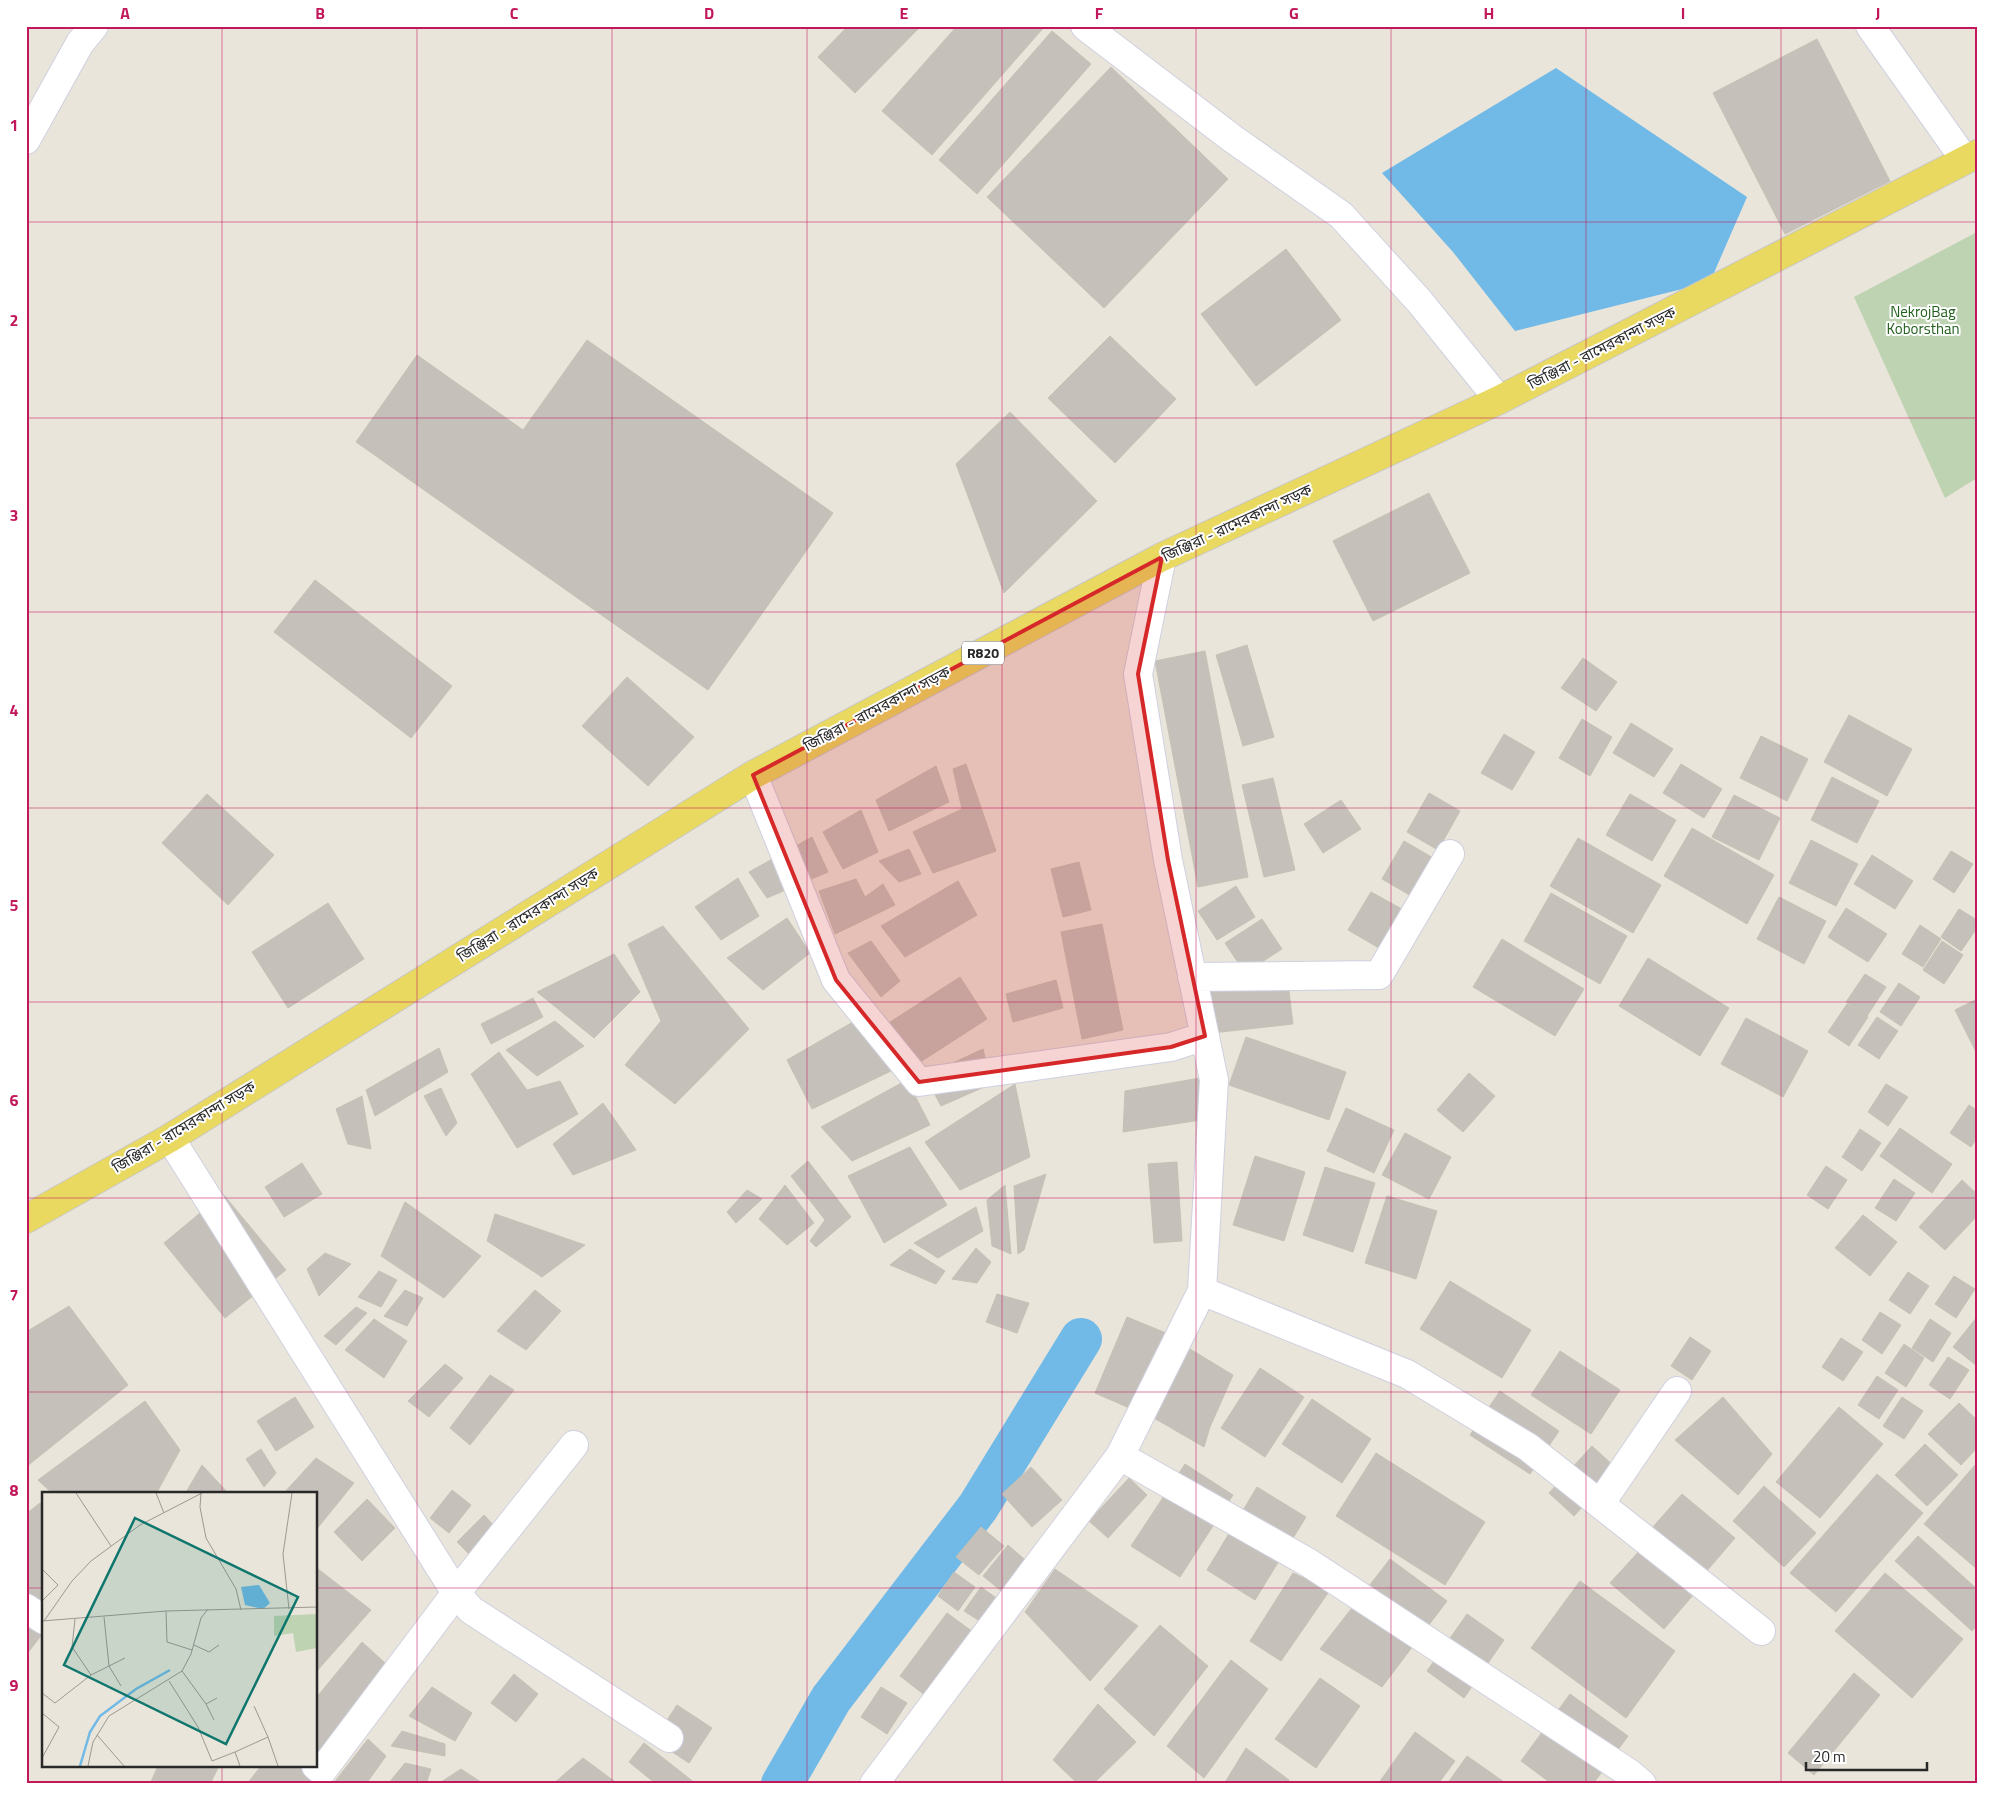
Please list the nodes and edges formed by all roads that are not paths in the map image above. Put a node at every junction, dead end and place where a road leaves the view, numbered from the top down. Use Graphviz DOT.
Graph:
graph roads {
  1 [pos="94,26"];
  2 [pos="1085,26"];
  3 [pos="1870,26"];
  4 [pos="26,140"];
  5 [pos="1971,157"];
  6 [pos="1499,400"];
  7 [pos="1162,557"];
  8 [pos="753,775"];
  9 [pos="1450,854"];
  10 [pos="1192,977"];
  11 [pos="1205,1036"];
  12 [pos="170,1138"];
  13 [pos="26,1218"];
  14 [pos="1202,1291"];
  15 [pos="1677,1391"];
  16 [pos="574,1445"];
  17 [pos="1120,1456"];
  18 [pos="1600,1504"];
  19 [pos="456,1593"];
  20 [pos="26,1608"];
  21 [pos="42,1619"];
  22 [pos="1761,1631"];
  23 [pos="668,1738"];
  24 [pos="317,1774"];
  25 [pos="874,1784"];
  26 [pos="1642,1784"];
  1 -- 4 [label="street"];
  2 -- 6 [label="street"];
  3 -- 5 [label="street"];
  5 -- 6 [label="main road, জিঞ্জিরা - রামেরকান্দা সড়ক / R820"];
  6 -- 7 [label="main road, জিঞ্জিরা - রামেরকান্দা সড়ক / R820"];
  7 -- 8 [label="main road, জিঞ্জিরা - রামেরকান্দা সড়ক / R820"];
  7 -- 10 [label="street"];
  8 -- 11 [label="street"];
  8 -- 12 [label="main road, জিঞ্জিরা - রামেরকান্দা সড়ক / R820"];
  9 -- 10 [label="street"];
  10 -- 11 [label="street"];
  11 -- 14 [label="street"];
  12 -- 13 [label="main road, জিঞ্জিরা - রামেরকান্দা সড়ক / R820"];
  12 -- 19 [label="street"];
  14 -- 17 [label="street"];
  14 -- 18 [label="street"];
  15 -- 18 [label="street"];
  16 -- 19 [label="street"];
  17 -- 25 [label="street"];
  17 -- 26 [label="street"];
  18 -- 22 [label="street"];
  19 -- 23 [label="street"];
  19 -- 24 [label="street"];
  20 -- 21 [label="street"];
}
